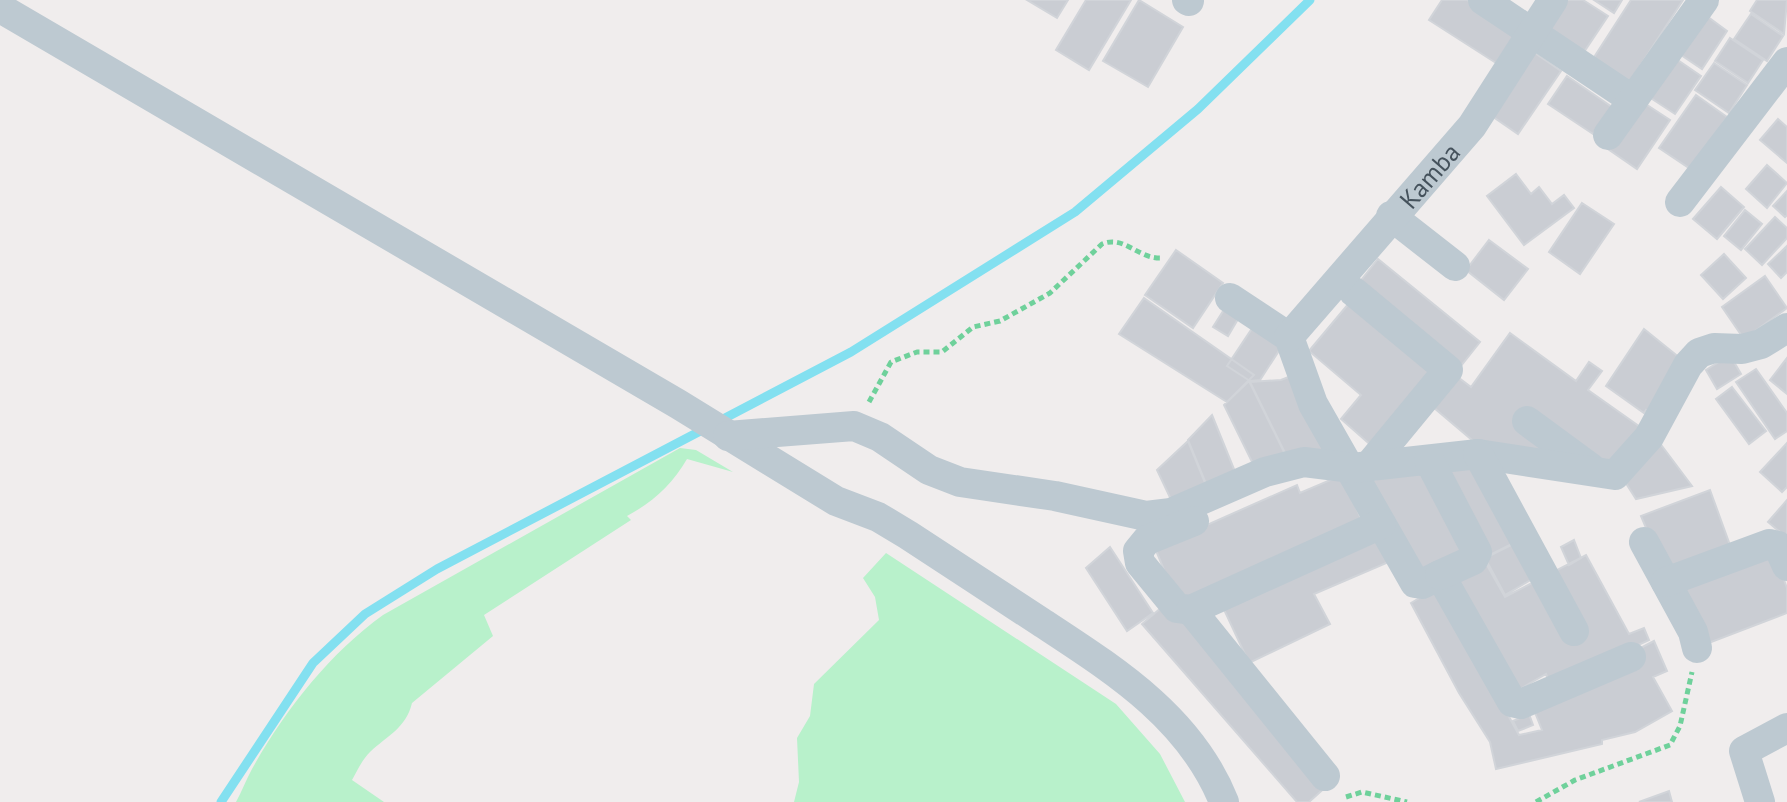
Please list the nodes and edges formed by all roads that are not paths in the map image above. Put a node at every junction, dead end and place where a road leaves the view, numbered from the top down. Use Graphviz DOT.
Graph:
graph roads {
  1 [pos="1483,0"];
  2 [pos="1553,0"];
  3 [pos="1704,0"];
  4 [pos="0,8"];
  5 [pos="1532,32"];
  6 [pos="1787,62"];
  7 [pos="1633,100"];
  8 [pos="1608,135"];
  9 [pos="1680,202"];
  10 [pos="1391,216"];
  11 [pos="1455,266"];
  12 [pos="1354,292"];
  13 [pos="1230,298"];
  14 [pos="1787,328"];
  15 [pos="1289,337"];
  16 [pos="1527,421"];
  17 [pos="728,436"];
  18 [pos="1478,454"];
  19 [pos="1429,460"];
  20 [pos="1348,467"];
  21 [pos="1596,472"];
  22 [pos="1381,524"];
  23 [pos="1644,542"];
  24 [pos="1786,562"];
  25 [pos="1440,575"];
  26 [pos="1666,582"];
  27 [pos="1191,610"];
  28 [pos="1574,631"];
  29 [pos="1697,648"];
  30 [pos="1631,657"];
  31 [pos="1787,728"];
  32 [pos="1333,787"];
  33 [pos="1224,802"];
  34 [pos="1760,802"];
  1 -- 5 [label="street"];
  2 -- 5 [label="street, Kamba"];
  3 -- 7 [label="street"];
  4 -- 17 [label="street"];
  5 -- 7 [label="street"];
  5 -- 10 [label="street, Kamba"];
  6 -- 9 [label="street"];
  7 -- 8 [label="street"];
  10 -- 11 [label="street"];
  10 -- 15 [label="street, Kamba"];
  12 -- 20 [label="street"];
  13 -- 15 [label="street"];
  14 -- 21 [label="street"];
  15 -- 20 [label="street"];
  16 -- 21 [label="street"];
  17 -- 20 [label="street"];
  17 -- 33 [label="street"];
  18 -- 19 [label="street"];
  18 -- 21 [label="street"];
  18 -- 28 [label="street"];
  19 -- 20 [label="street"];
  19 -- 25 [label="street"];
  20 -- 22 [label="street"];
  20 -- 27 [label="street"];
  22 -- 25 [label="street"];
  22 -- 27 [label="street"];
  23 -- 26 [label="street"];
  24 -- 26 [label="street"];
  25 -- 30 [label="street"];
  26 -- 29 [label="street"];
  27 -- 32 [label="street"];
  31 -- 34 [label="street"];
}
